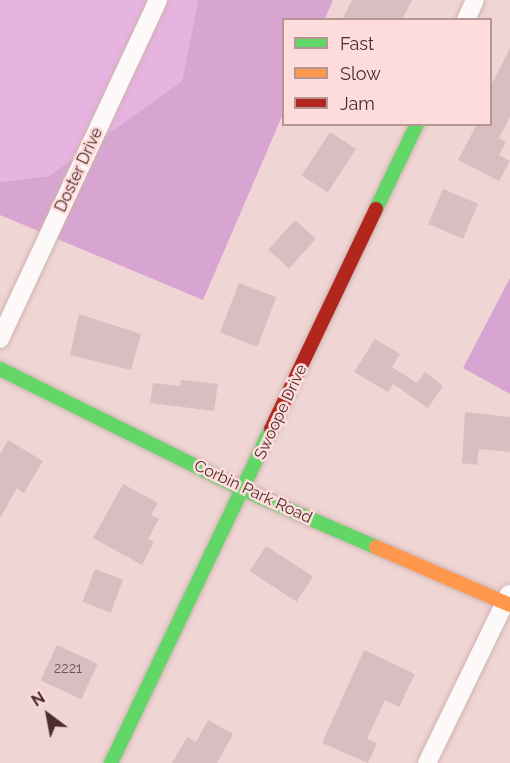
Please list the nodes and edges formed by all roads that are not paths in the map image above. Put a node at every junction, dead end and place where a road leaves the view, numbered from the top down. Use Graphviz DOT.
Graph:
graph roads {
  1 [pos="158,0"];
  2 [pos="475,0"];
  3 [pos="467,18"];
  4 [pos="416,126"];
  5 [pos="0,339"];
  6 [pos="0,369"];
  7 [pos="244,490"];
  8 [pos="508,600"];
  9 [pos="111,763"];
  10 [pos="427,763"];
  1 -- 5 [label="street, Doster Drive"];
  2 -- 3 [label="street"];
  4 -- 7 [label="street, Swoope Drive"];
  6 -- 7 [label="street, Corbin Park Road"];
  7 -- 8 [label="street, Corbin Park Road"];
  7 -- 9 [label="street, Swoope Drive"];
  8 -- 10 [label="street"];
}
